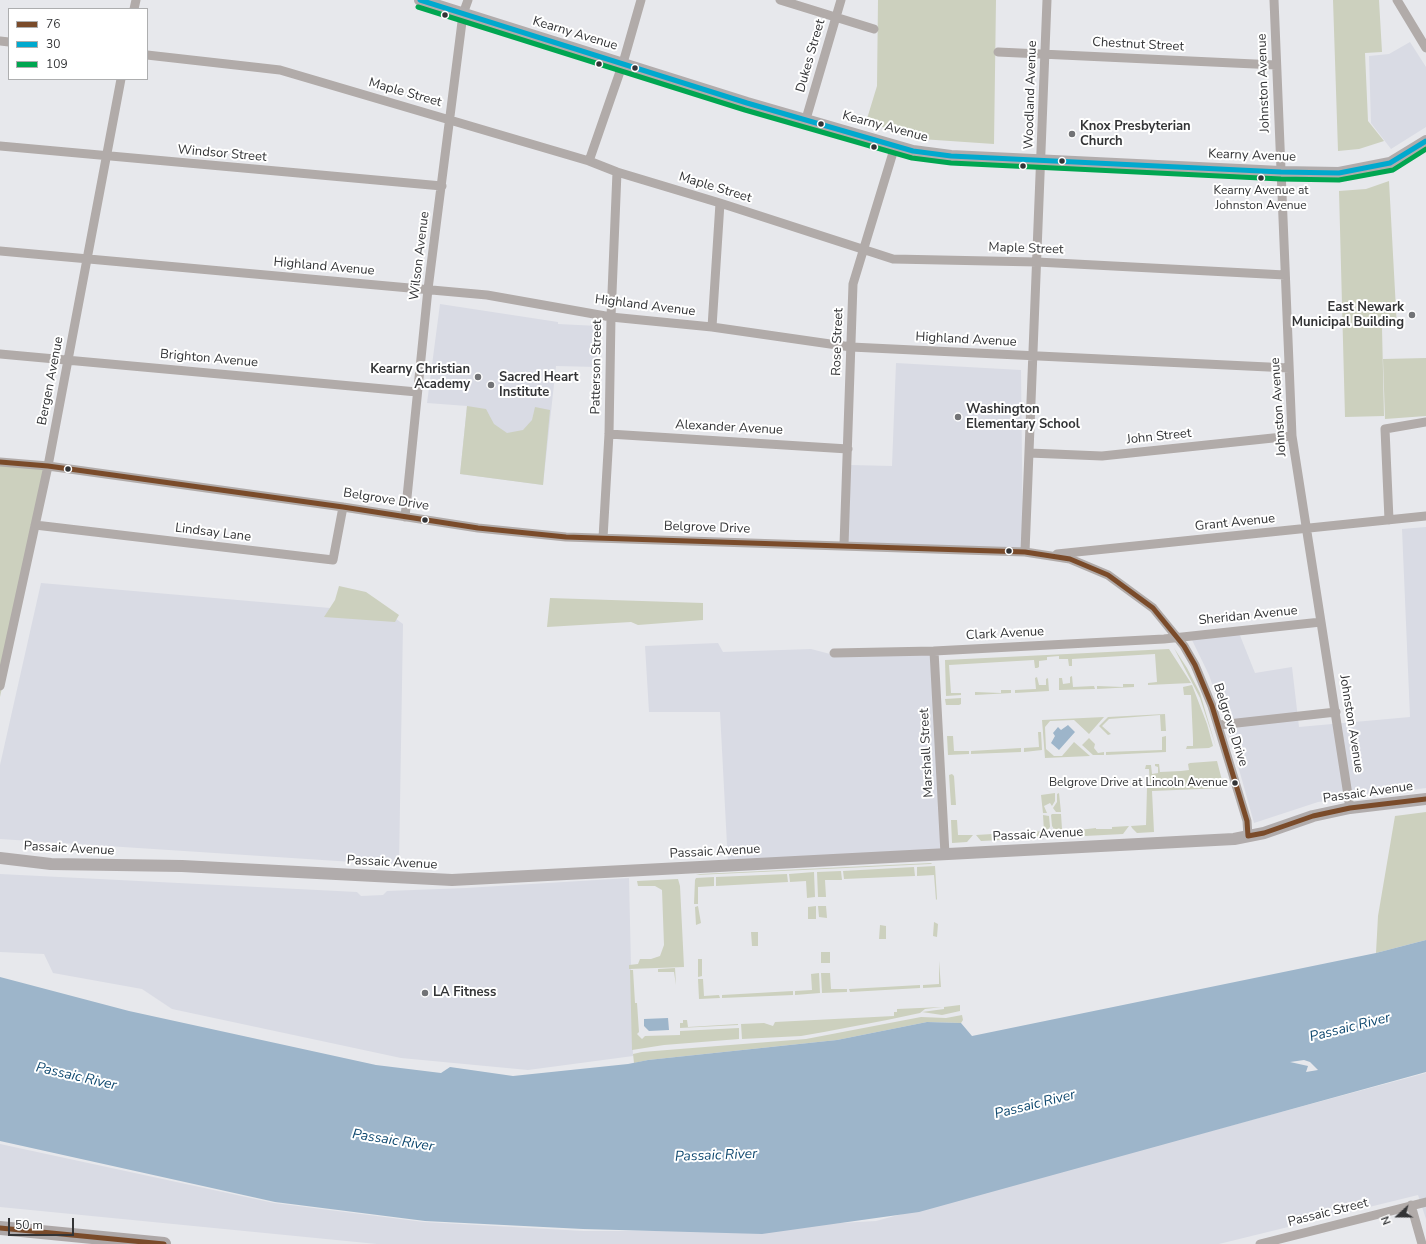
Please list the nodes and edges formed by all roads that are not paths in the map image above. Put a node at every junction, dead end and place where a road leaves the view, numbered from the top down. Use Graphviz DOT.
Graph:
graph roads {
  1 [pos="420,0"];
  2 [pos="468,0"];
  3 [pos="642,0"];
  4 [pos="780,0"];
  5 [pos="841,0"];
  6 [pos="1048,0"];
  7 [pos="1274,0"];
  8 [pos="1396,0"];
  9 [pos="463,14"];
  10 [pos="836,18"];
  11 [pos="874,29"];
  12 [pos="1426,48"];
  13 [pos="998,52"];
  14 [pos="1046,54"];
  15 [pos="148,55"];
  16 [pos="623,63"];
  17 [pos="1276,65"];
  18 [pos="121,80"];
  19 [pos="806,119"];
  20 [pos="450,120"];
  21 [pos="1426,141"];
  22 [pos="0,146"];
  23 [pos="895,146"];
  24 [pos="105,157"];
  25 [pos="1041,160"];
  26 [pos="589,161"];
  27 [pos="617,172"];
  28 [pos="1281,172"];
  29 [pos="442,186"];
  30 [pos="720,203"];
  31 [pos="863,249"];
  32 [pos="0,251"];
  33 [pos="87,259"];
  34 [pos="1037,262"];
  35 [pos="1285,275"];
  36 [pos="428,289"];
  37 [pos="611,317"];
  38 [pos="712,327"];
  39 [pos="851,347"];
  40 [pos="0,354"];
  41 [pos="1033,356"];
  42 [pos="68,361"];
  43 [pos="1289,368"];
  44 [pos="416,392"];
  45 [pos="1426,422"];
  46 [pos="609,434"];
  47 [pos="1292,436"];
  48 [pos="848,449"];
  49 [pos="1029,453"];
  50 [pos="0,462"];
  51 [pos="48,466"];
  52 [pos="343,507"];
  53 [pos="405,516"];
  54 [pos="1426,516"];
  55 [pos="1389,520"];
  56 [pos="35,525"];
  57 [pos="1306,529"];
  58 [pos="603,538"];
  59 [pos="844,545"];
  60 [pos="1025,552"];
  61 [pos="1046,555"];
  62 [pos="1321,622"];
  63 [pos="1178,637"];
  64 [pos="934,651"];
  65 [pos="834,652"];
  66 [pos="0,686"];
  67 [pos="1336,712"];
  68 [pos="1218,725"];
  69 [pos="1426,799"];
  70 [pos="1350,808"];
  71 [pos="1248,836"];
  72 [pos="945,854"];
  73 [pos="0,858"];
  74 [pos="1426,1202"];
  75 [pos="1410,1206"];
  76 [pos="0,1228"];
  77 [pos="159,1244"];
  78 [pos="164,1244"];
  79 [pos="1260,1244"];
  80 [pos="1422,1244"];
  1 -- 9 [label="main road, Kearny Avenue"];
  2 -- 9 [label="street, Wilson Avenue"];
  3 -- 16 [label="street"];
  4 -- 10 [label="street"];
  5 -- 10 [label="street, Dukes Street"];
  6 -- 14 [label="street, Woodland Avenue"];
  7 -- 17 [label="street, Johnston Avenue"];
  8 -- 12 [label="street"];
  9 -- 16 [label="main road, Kearny Avenue"];
  9 -- 20 [label="street, Wilson Avenue"];
  10 -- 11 [label="street"];
  10 -- 19 [label="street, Dukes Street"];
  13 -- 14 [label="street, Chestnut Street"];
  14 -- 17 [label="street, Chestnut Street"];
  14 -- 25 [label="street, Woodland Avenue"];
  15 -- 20 [label="street, Maple Street"];
  16 -- 19 [label="main road, Kearny Avenue"];
  16 -- 26 [label="street"];
  17 -- 28 [label="street, Johnston Avenue"];
  18 -- 24 [label="street, Bergen Avenue"];
  19 -- 23 [label="main road, Kearny Avenue"];
  20 -- 26 [label="street, Maple Street"];
  20 -- 29 [label="street, Wilson Avenue"];
  21 -- 28 [label="main road, Kearny Avenue"];
  22 -- 24 [label="street, Windsor Street"];
  23 -- 25 [label="main road, Kearny Avenue"];
  23 -- 31 [label="street, Rose Street"];
  24 -- 29 [label="street, Windsor Street"];
  24 -- 33 [label="street, Bergen Avenue"];
  25 -- 28 [label="main road, Kearny Avenue"];
  25 -- 34 [label="street, Woodland Avenue"];
  26 -- 27 [label="street, Maple Street"];
  27 -- 30 [label="street, Maple Street"];
  27 -- 37 [label="street, Patterson Street"];
  28 -- 35 [label="street, Johnston Avenue"];
  29 -- 36 [label="street, Wilson Avenue"];
  30 -- 31 [label="street, Maple Street"];
  30 -- 38 [label="street"];
  31 -- 34 [label="street, Maple Street"];
  31 -- 39 [label="street, Rose Street"];
  32 -- 33 [label="street, Highland Avenue"];
  33 -- 36 [label="street, Highland Avenue"];
  33 -- 42 [label="street, Bergen Avenue"];
  34 -- 35 [label="street, Maple Street"];
  34 -- 41 [label="street, Woodland Avenue"];
  35 -- 43 [label="street, Johnston Avenue"];
  36 -- 37 [label="street, Highland Avenue"];
  36 -- 44 [label="street, Wilson Avenue"];
  37 -- 38 [label="street, Highland Avenue"];
  37 -- 46 [label="street, Patterson Street"];
  38 -- 39 [label="street, Highland Avenue"];
  39 -- 41 [label="street, Highland Avenue"];
  39 -- 48 [label="street, Rose Street"];
  40 -- 42 [label="street, Brighton Avenue"];
  41 -- 43 [label="street, Highland Avenue"];
  41 -- 49 [label="street, Woodland Avenue"];
  42 -- 44 [label="street, Brighton Avenue"];
  42 -- 51 [label="street, Bergen Avenue"];
  43 -- 47 [label="street, Johnston Avenue"];
  44 -- 53 [label="street, Wilson Avenue"];
  45 -- 55 [label="street"];
  46 -- 48 [label="street, Alexander Avenue"];
  46 -- 58 [label="street, Patterson Street"];
  47 -- 49 [label="street, John Street"];
  47 -- 57 [label="street, Johnston Avenue"];
  48 -- 59 [label="street, Rose Street"];
  49 -- 60 [label="street, Woodland Avenue"];
  50 -- 51 [label="street, Belgrove Drive"];
  51 -- 52 [label="street, Belgrove Drive"];
  51 -- 56 [label="street, Bergen Avenue"];
  52 -- 53 [label="street, Belgrove Drive"];
  52 -- 56 [label="street, Lindsay Lane"];
  53 -- 58 [label="street, Belgrove Drive"];
  54 -- 55 [label="street, Grant Avenue"];
  55 -- 57 [label="street, Grant Avenue"];
  56 -- 66 [label="street, Bergen Avenue"];
  57 -- 61 [label="street, Grant Avenue"];
  57 -- 62 [label="street, Johnston Avenue"];
  58 -- 59 [label="street, Belgrove Drive"];
  59 -- 60 [label="street, Belgrove Drive"];
  60 -- 61 [label="street, Belgrove Drive"];
  61 -- 63 [label="street, Belgrove Drive"];
  62 -- 63 [label="street, Sheridan Avenue"];
  62 -- 67 [label="street, Johnston Avenue"];
  63 -- 64 [label="street, Clark Avenue"];
  63 -- 68 [label="street, Belgrove Drive"];
  64 -- 65 [label="street, Clark Avenue"];
  64 -- 72 [label="street, Marshall Street"];
  67 -- 68 [label="street"];
  67 -- 70 [label="street, Johnston Avenue"];
  68 -- 71 [label="street, Belgrove Drive"];
  69 -- 70 [label="main road, Passaic Avenue"];
  70 -- 71 [label="main road, Passaic Avenue"];
  71 -- 72 [label="main road, Passaic Avenue"];
  72 -- 73 [label="main road, Passaic Avenue"];
  74 -- 75 [label="street, Passaic Street"];
  75 -- 79 [label="street, Passaic Street"];
  75 -- 80 [label="street"];
  76 -- 77 [label="highway"];
  76 -- 78 [label="highway"];
}
